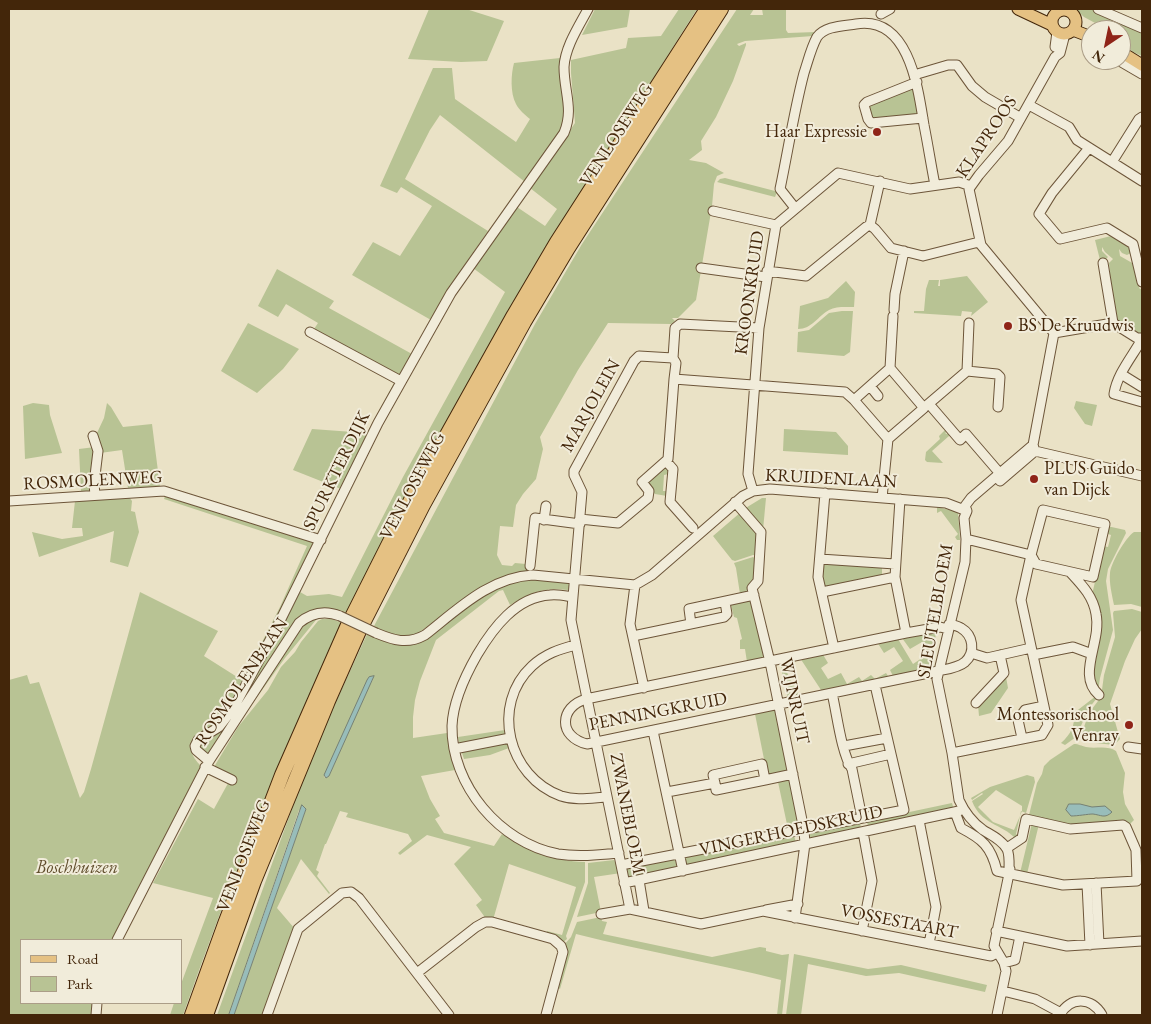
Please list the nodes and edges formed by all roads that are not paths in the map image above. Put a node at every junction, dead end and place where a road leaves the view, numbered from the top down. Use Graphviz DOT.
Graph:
graph roads {
  1 [pos="588,9"];
  2 [pos="707,9"];
  3 [pos="721,9"];
  4 [pos="890,9"];
  5 [pos="1018,9"];
  6 [pos="1098,9"];
  7 [pos="881,14"];
  8 [pos="1063,26"];
  9 [pos="1142,28"];
  10 [pos="1081,29"];
  11 [pos="1081,33"];
  12 [pos="1131,58"];
  13 [pos="1142,65"];
  14 [pos="1131,68"];
  15 [pos="1142,74"];
  16 [pos="916,79"];
  17 [pos="1029,105"];
  18 [pos="923,118"];
  19 [pos="1021,118"];
  20 [pos="1142,118"];
  21 [pos="1089,148"];
  22 [pos="1112,162"];
  23 [pos="880,181"];
  24 [pos="1142,182"];
  25 [pos="935,185"];
  26 [pos="971,186"];
  27 [pos="795,208"];
  28 [pos="713,211"];
  29 [pos="776,224"];
  30 [pos="870,226"];
  31 [pos="979,242"];
  32 [pos="904,251"];
  33 [pos="1103,262"];
  34 [pos="701,268"];
  35 [pos="767,274"];
  36 [pos="1142,282"];
  37 [pos="969,323"];
  38 [pos="1113,323"];
  39 [pos="759,328"];
  40 [pos="310,332"];
  41 [pos="1054,334"];
  42 [pos="1142,339"];
  43 [pos="673,358"];
  44 [pos="890,368"];
  45 [pos="967,371"];
  46 [pos="1121,374"];
  47 [pos="674,380"];
  48 [pos="401,381"];
  49 [pos="755,386"];
  50 [pos="870,386"];
  51 [pos="1142,387"];
  52 [pos="878,396"];
  53 [pos="854,400"];
  54 [pos="1142,402"];
  55 [pos="927,406"];
  56 [pos="998,407"];
  57 [pos="93,436"];
  58 [pos="888,439"];
  59 [pos="1034,448"];
  60 [pos="666,461"];
  61 [pos="1001,475"];
  62 [pos="1142,476"];
  63 [pos="753,491"];
  64 [pos="825,493"];
  65 [pos="95,496"];
  66 [pos="882,498"];
  67 [pos="900,499"];
  68 [pos="9,501"];
  69 [pos="735,502"];
  70 [pos="546,506"];
  71 [pos="966,511"];
  72 [pos="544,520"];
  73 [pos="580,522"];
  74 [pos="693,528"];
  75 [pos="966,539"];
  76 [pos="321,540"];
  77 [pos="1031,555"];
  78 [pos="820,559"];
  79 [pos="895,564"];
  80 [pos="530,566"];
  81 [pos="1070,572"];
  82 [pos="895,577"];
  83 [pos="1093,577"];
  84 [pos="575,579"];
  85 [pos="635,585"];
  86 [pos="822,592"];
  87 [pos="1089,594"];
  88 [pos="754,595"];
  89 [pos="573,597"];
  90 [pos="725,602"];
  91 [pos="691,624"];
  92 [pos="949,626"];
  93 [pos="906,633"];
  94 [pos="633,636"];
  95 [pos="576,645"];
  96 [pos="834,648"];
  97 [pos="1032,652"];
  98 [pos="971,653"];
  99 [pos="1092,654"];
  100 [pos="1000,655"];
  101 [pos="770,662"];
  102 [pos="938,671"];
  103 [pos="875,685"];
  104 [pos="644,688"];
  105 [pos="832,694"];
  106 [pos="1099,695"];
  107 [pos="586,699"];
  108 [pos="976,703"];
  109 [pos="778,705"];
  110 [pos="1044,706"];
  111 [pos="653,730"];
  112 [pos="510,738"];
  113 [pos="887,738"];
  114 [pos="1022,738"];
  115 [pos="596,742"];
  116 [pos="844,746"];
  117 [pos="1128,747"];
  118 [pos="454,749"];
  119 [pos="1142,749"];
  120 [pos="952,753"];
  121 [pos="891,754"];
  122 [pos="207,764"];
  123 [pos="848,764"];
  124 [pos="793,774"];
  125 [pos="232,780"];
  126 [pos="765,780"];
  127 [pos="715,782"];
  128 [pos="667,792"];
  129 [pos="607,797"];
  130 [pos="965,810"];
  131 [pos="955,812"];
  132 [pos="862,818"];
  133 [pos="918,820"];
  134 [pos="804,830"];
  135 [pos="863,832"];
  136 [pos="805,844"];
  137 [pos="1008,847"];
  138 [pos="618,853"];
  139 [pos="679,853"];
  140 [pos="621,865"];
  141 [pos="683,871"];
  142 [pos="1009,873"];
  143 [pos="638,880"];
  144 [pos="1139,881"];
  145 [pos="624,883"];
  146 [pos="1091,884"];
  147 [pos="798,904"];
  148 [pos="630,909"];
  149 [pos="644,911"];
  150 [pos="763,911"];
  151 [pos="601,914"];
  152 [pos="866,915"];
  153 [pos="795,918"];
  154 [pos="932,928"];
  155 [pos="862,931"];
  156 [pos="996,931"];
  157 [pos="1020,936"];
  158 [pos="118,939"];
  159 [pos="1142,940"];
  160 [pos="929,944"];
  161 [pos="1094,944"];
  162 [pos="997,953"];
  163 [pos="1004,963"];
  164 [pos="417,973"];
  165 [pos="1003,991"];
  166 [pos="1061,1014"];
  167 [pos="192,1015"];
  168 [pos="206,1015"];
  169 [pos="267,1015"];
  170 [pos="449,1015"];
  171 [pos="546,1015"];
  172 [pos="997,1015"];
  173 [pos="1102,1015"];
  1 -- 48 [label="street, SPURKTERDIJK"];
  2 -- 167 [label="highway, VENLOSEWEG"];
  3 -- 168 [label="highway, VENLOSEWEG"];
  4 -- 7 [label="street"];
  5 -- 8 [label="main road"];
  6 -- 9 [label="street"];
  8 -- 10 [label="main road"];
  8 -- 11 [label="main road"];
  8 -- 17 [label="street, KLAPROOS"];
  12 -- 13 [label="main road"];
  14 -- 15 [label="street"];
  16 -- 18 [label="street"];
  16 -- 18 [label="street"];
  16 -- 19 [label="street"];
  16 -- 27 [label="street"];
  17 -- 19 [label="street, KLAPROOS"];
  17 -- 21 [label="street"];
  18 -- 25 [label="street"];
  19 -- 26 [label="street, KLAPROOS"];
  20 -- 22 [label="street"];
  21 -- 22 [label="street"];
  21 -- 36 [label="street"];
  22 -- 24 [label="street"];
  23 -- 25 [label="street, KROONKRUID"];
  23 -- 27 [label="street, KROONKRUID"];
  23 -- 30 [label="street"];
  25 -- 26 [label="street, KROONKRUID"];
  26 -- 31 [label="street, KLAPROOS"];
  27 -- 29 [label="street, KROONKRUID"];
  28 -- 29 [label="street"];
  29 -- 35 [label="street, KROONKRUID"];
  30 -- 32 [label="street"];
  30 -- 35 [label="street"];
  31 -- 32 [label="street"];
  31 -- 41 [label="street, KLAPROOS"];
  32 -- 44 [label="street"];
  33 -- 38 [label="street"];
  34 -- 35 [label="street"];
  35 -- 39 [label="street, KROONKRUID"];
  37 -- 45 [label="street"];
  38 -- 41 [label="street"];
  38 -- 42 [label="street"];
  39 -- 43 [label="street"];
  39 -- 49 [label="street, KROONKRUID"];
  40 -- 48 [label="street"];
  41 -- 59 [label="street"];
  42 -- 46 [label="street"];
  43 -- 47 [label="street"];
  43 -- 73 [label="street, MARJOLEIN"];
  44 -- 50 [label="street"];
  44 -- 55 [label="street"];
  45 -- 55 [label="street"];
  45 -- 56 [label="street"];
  46 -- 51 [label="street"];
  46 -- 54 [label="street"];
  47 -- 49 [label="street"];
  47 -- 60 [label="street"];
  48 -- 76 [label="street, SPURKTERDIJK"];
  49 -- 53 [label="street"];
  49 -- 63 [label="street, KROONKRUID"];
  50 -- 52 [label="street"];
  50 -- 53 [label="street"];
  53 -- 58 [label="street"];
  55 -- 58 [label="street"];
  55 -- 61 [label="street"];
  57 -- 65 [label="street"];
  58 -- 66 [label="street"];
  59 -- 61 [label="street"];
  59 -- 62 [label="street"];
  60 -- 73 [label="street"];
  60 -- 74 [label="street"];
  61 -- 71 [label="street"];
  63 -- 64 [label="street, KRUIDENLAAN"];
  63 -- 69 [label="street, KRUIDENLAAN"];
  64 -- 66 [label="street, KRUIDENLAAN"];
  64 -- 78 [label="street"];
  65 -- 68 [label="street, ROSMOLENWEG"];
  65 -- 76 [label="street, ROSMOLENWEG"];
  66 -- 67 [label="street, KRUIDENLAAN"];
  67 -- 71 [label="street, KRUIDENLAAN"];
  67 -- 79 [label="street"];
  69 -- 85 [label="street, KRUIDENLAAN"];
  69 -- 88 [label="street, WIJNRUIT"];
  70 -- 72 [label="street"];
  71 -- 75 [label="street, SLEUTELBLOEM"];
  72 -- 73 [label="street"];
  72 -- 80 [label="street"];
  73 -- 84 [label="street, MARJOLEIN"];
  75 -- 77 [label="street"];
  75 -- 92 [label="street, SLEUTELBLOEM"];
  76 -- 122 [label="street, SPURKTERDIJK"];
  77 -- 81 [label="street"];
  77 -- 83 [label="street"];
  77 -- 97 [label="street"];
  78 -- 79 [label="street"];
  78 -- 86 [label="street"];
  79 -- 82 [label="street"];
  81 -- 83 [label="street"];
  81 -- 87 [label="street"];
  82 -- 86 [label="street"];
  82 -- 93 [label="street"];
  83 -- 87 [label="street"];
  84 -- 85 [label="street, ROSMOLENBAAN"];
  84 -- 89 [label="street, ZWANEBLOEM"];
  84 -- 122 [label="street, ROSMOLENBAAN, bridge"];
  85 -- 94 [label="street"];
  86 -- 96 [label="street"];
  87 -- 99 [label="street"];
  88 -- 90 [label="street"];
  88 -- 101 [label="street, WIJNRUIT"];
  89 -- 95 [label="street, ZWANEBLOEM"];
  89 -- 118 [label="street"];
  90 -- 91 [label="street"];
  90 -- 91 [label="street"];
  91 -- 94 [label="street"];
  92 -- 93 [label="street, PENNINGKRUID"];
  92 -- 98 [label="street"];
  92 -- 102 [label="street, SLEUTELBLOEM"];
  93 -- 96 [label="street, PENNINGKRUID"];
  94 -- 104 [label="street"];
  95 -- 107 [label="street, ZWANEBLOEM"];
  95 -- 112 [label="street"];
  96 -- 101 [label="street, PENNINGKRUID"];
  97 -- 99 [label="street"];
  97 -- 100 [label="street"];
  97 -- 110 [label="street"];
  98 -- 100 [label="street"];
  98 -- 102 [label="street, PENNINGKRUID"];
  99 -- 106 [label="street"];
  100 -- 108 [label="street"];
  101 -- 104 [label="street, PENNINGKRUID"];
  101 -- 109 [label="street, WIJNRUIT"];
  102 -- 103 [label="street, PENNINGKRUID"];
  102 -- 120 [label="street, SLEUTELBLOEM"];
  103 -- 105 [label="street, PENNINGKRUID"];
  103 -- 113 [label="street"];
  104 -- 107 [label="street, PENNINGKRUID"];
  105 -- 109 [label="street, PENNINGKRUID"];
  105 -- 116 [label="street"];
  107 -- 115 [label="street, ZWANEBLOEM"];
  107 -- 115 [label="street, PENNINGKRUID"];
  109 -- 111 [label="street, PENNINGKRUID"];
  109 -- 124 [label="street, WIJNRUIT"];
  110 -- 114 [label="street"];
  110 -- 114 [label="street"];
  111 -- 115 [label="street, PENNINGKRUID"];
  111 -- 128 [label="street"];
  112 -- 118 [label="street"];
  112 -- 129 [label="street"];
  113 -- 116 [label="street"];
  113 -- 121 [label="street"];
  114 -- 120 [label="street"];
  115 -- 129 [label="street, ZWANEBLOEM"];
  116 -- 123 [label="street"];
  117 -- 119 [label="street"];
  118 -- 138 [label="street"];
  120 -- 130 [label="street, SLEUTELBLOEM"];
  121 -- 123 [label="street"];
  121 -- 132 [label="street, VINGERHOEDSKRUID"];
  122 -- 125 [label="street"];
  122 -- 158 [label="street"];
  123 -- 132 [label="street"];
  124 -- 126 [label="street"];
  124 -- 134 [label="street, WIJNRUIT"];
  126 -- 127 [label="street"];
  126 -- 127 [label="street"];
  127 -- 128 [label="street"];
  128 -- 139 [label="street"];
  129 -- 138 [label="street, ZWANEBLOEM"];
  130 -- 131 [label="street, VINGERHOEDSKRUID"];
  130 -- 137 [label="street, SLEUTELBLOEM"];
  131 -- 133 [label="street, VINGERHOEDSKRUID"];
  131 -- 142 [label="street"];
  132 -- 134 [label="street, VINGERHOEDSKRUID"];
  133 -- 135 [label="street, VINGERHOEDSKRUID"];
  133 -- 154 [label="street"];
  134 -- 136 [label="street, WIJNRUIT"];
  134 -- 139 [label="street, VINGERHOEDSKRUID"];
  135 -- 136 [label="street, VINGERHOEDSKRUID"];
  135 -- 152 [label="street"];
  136 -- 141 [label="street, VINGERHOEDSKRUID"];
  136 -- 147 [label="street, WIJNRUIT"];
  137 -- 142 [label="street"];
  137 -- 144 [label="street"];
  138 -- 140 [label="street, ZWANEBLOEM"];
  139 -- 140 [label="street, VINGERHOEDSKRUID"];
  139 -- 141 [label="street"];
  140 -- 145 [label="street, ZWANEBLOEM"];
  141 -- 143 [label="street, VINGERHOEDSKRUID"];
  142 -- 146 [label="street"];
  142 -- 156 [label="street"];
  143 -- 145 [label="street, VINGERHOEDSKRUID"];
  143 -- 149 [label="street, ZWANEBLOEM"];
  144 -- 146 [label="street"];
  145 -- 148 [label="street, ZWANEBLOEM"];
  146 -- 161 [label="street"];
  147 -- 150 [label="street"];
  147 -- 153 [label="street, WIJNRUIT"];
  148 -- 149 [label="street"];
  148 -- 151 [label="street"];
  149 -- 150 [label="street"];
  150 -- 153 [label="street, VOSSESTAART"];
  152 -- 154 [label="street, VOSSESTAART"];
  152 -- 155 [label="street"];
  153 -- 155 [label="street, VOSSESTAART"];
  154 -- 160 [label="street"];
  155 -- 160 [label="street, VOSSESTAART"];
  156 -- 157 [label="street"];
  156 -- 162 [label="street"];
  157 -- 161 [label="street"];
  157 -- 163 [label="street"];
  159 -- 161 [label="street"];
  160 -- 162 [label="street, VOSSESTAART"];
  162 -- 163 [label="street"];
  163 -- 165 [label="street"];
  164 -- 169 [label="street"];
  164 -- 170 [label="street"];
  164 -- 171 [label="street"];
  165 -- 166 [label="street"];
  165 -- 172 [label="street"];
  166 -- 173 [label="street"];
}
